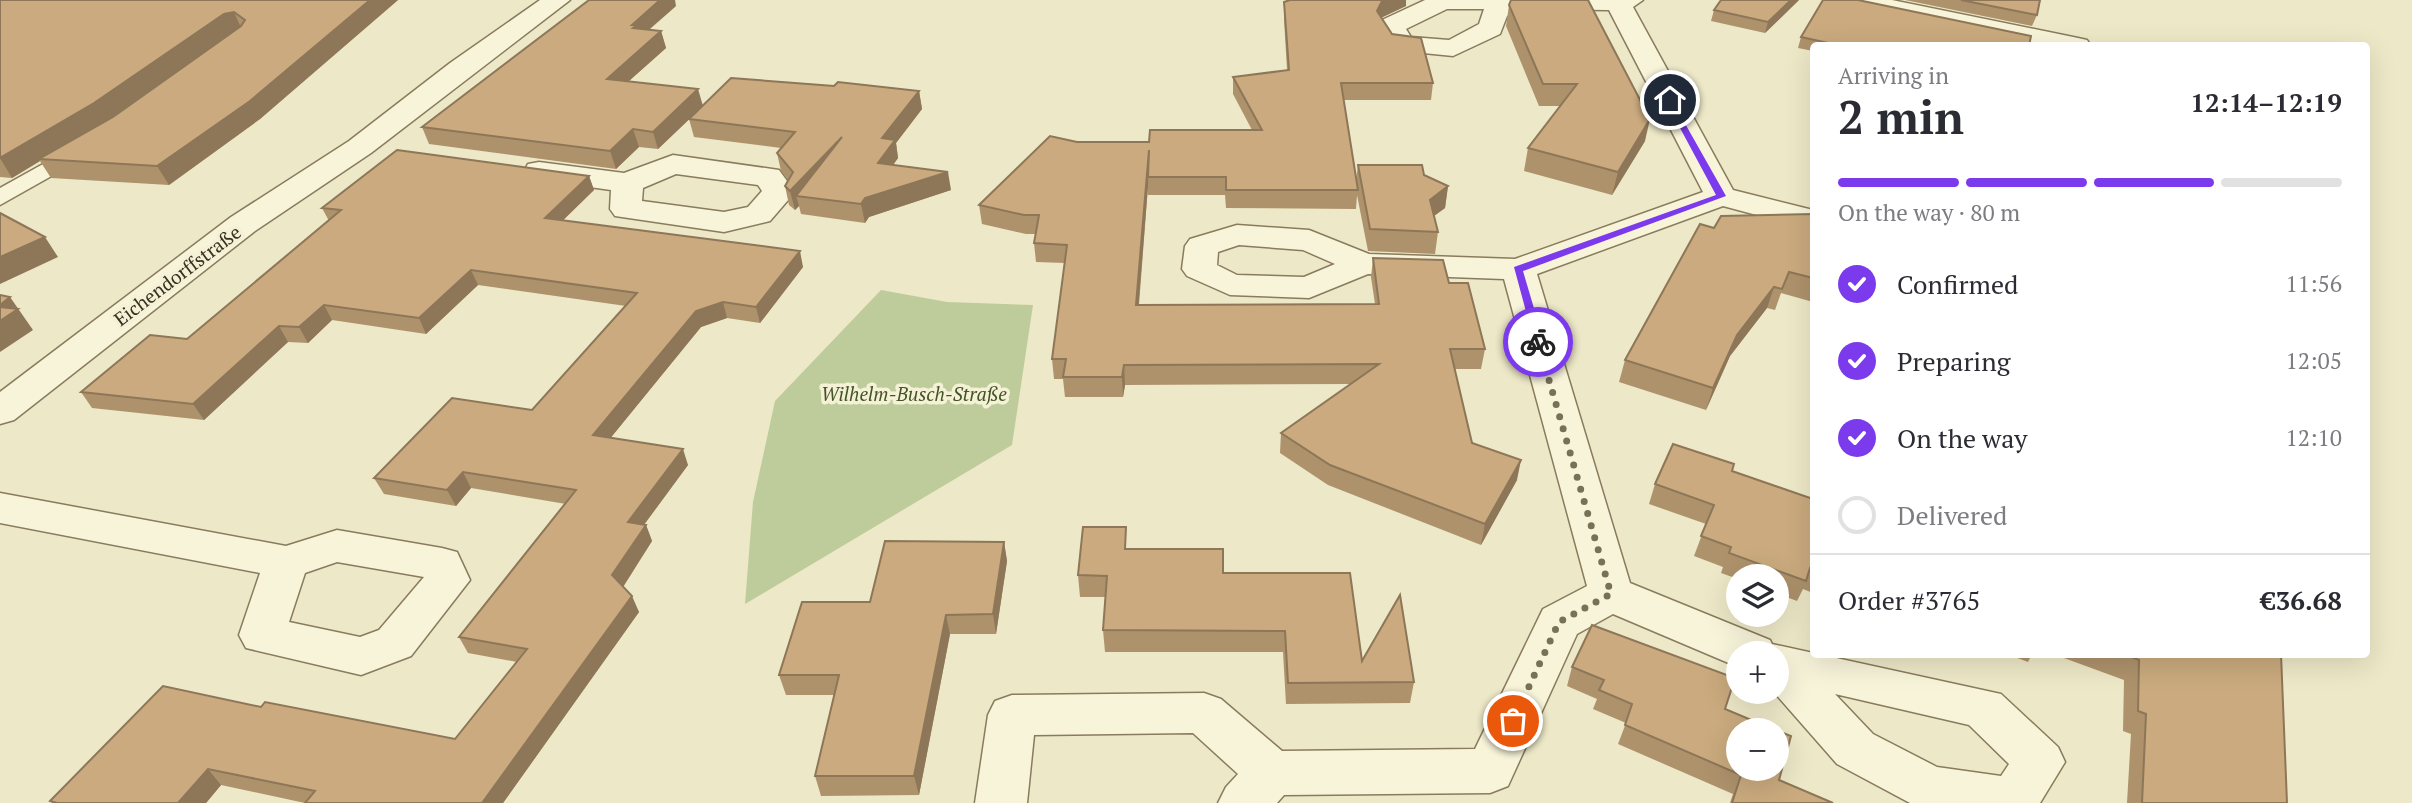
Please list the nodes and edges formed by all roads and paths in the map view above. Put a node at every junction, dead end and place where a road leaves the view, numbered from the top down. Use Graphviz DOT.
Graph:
graph roads {
  1 [pos="557,0"];
  2 [pos="1855,0"];
  3 [pos="1523,1"];
  4 [pos="1624,2"];
  5 [pos="2018,38"];
  6 [pos="2048,42"];
  7 [pos="92,143"];
  8 [pos="360,146"];
  9 [pos="401,152"];
  10 [pos="508,167"];
  11 [pos="626,183"];
  12 [pos="1721,196"];
  13 [pos="0,198"];
  14 [pos="1810,219"];
  15 [pos="1363,264"];
  16 [pos="1518,269"];
  17 [pos="0,411"];
  18 [pos="0,508"];
  19 [pos="286,562"];
  20 [pos="1611,594"];
  21 [pos="1726,642"];
  22 [pos="1258,788"];
  23 [pos="1002,803"];
  1 -- 8 [label="street, Eichendorffstraße"];
  2 -- 5 [label="street"];
  3 -- 4 [label="street"];
  4 -- 12 [label="street"];
  5 -- 6 [label="street"];
  7 -- 13 [label="lane"];
  8 -- 9 [label="street"];
  8 -- 17 [label="street, Eichendorffstraße"];
  10 -- 11 [label="street"];
  12 -- 14 [label="street"];
  12 -- 16 [label="street"];
  15 -- 16 [label="street"];
  16 -- 20 [label="street"];
  18 -- 19 [label="street"];
  20 -- 21 [label="street"];
  20 -- 22 [label="street"];
  22 -- 23 [label="street"];
}
